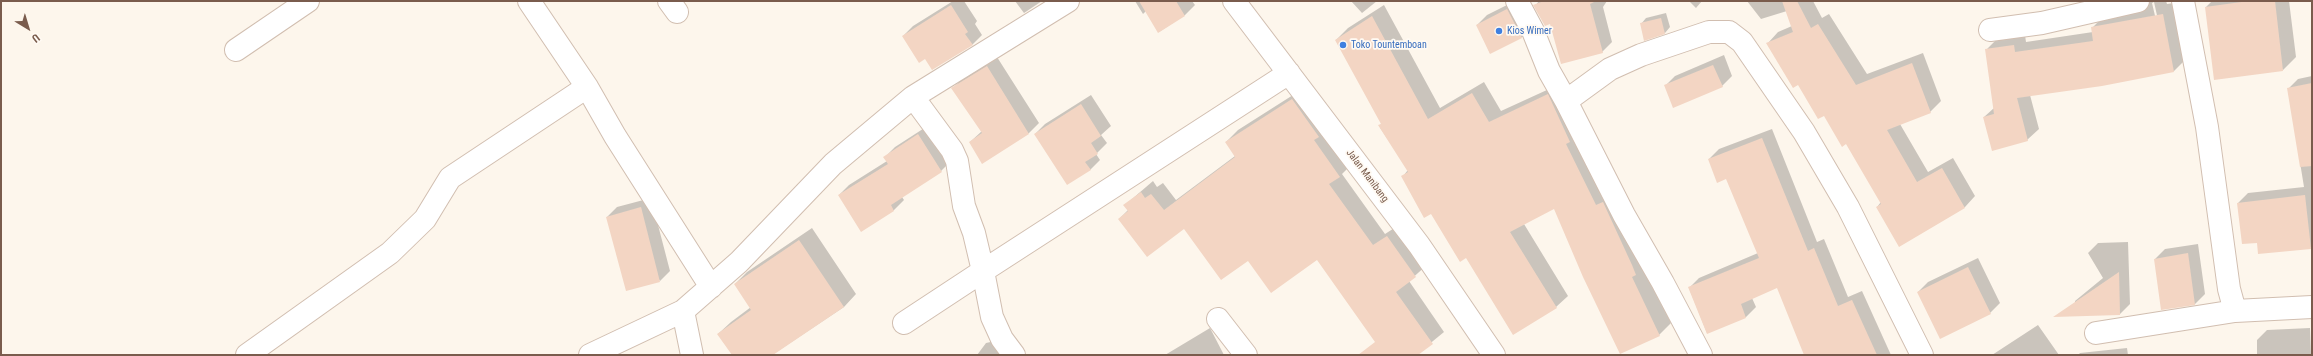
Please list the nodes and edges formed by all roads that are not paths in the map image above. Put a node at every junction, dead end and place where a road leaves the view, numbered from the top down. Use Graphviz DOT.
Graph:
graph roads {
  1 [pos="308,1"];
  2 [pos="529,1"];
  3 [pos="1068,1"];
  4 [pos="1234,1"];
  5 [pos="1517,1"];
  6 [pos="2138,1"];
  7 [pos="2183,1"];
  8 [pos="1990,30"];
  9 [pos="236,50"];
  10 [pos="1289,73"];
  11 [pos="587,87"];
  12 [pos="913,97"];
  13 [pos="1566,101"];
  14 [pos="983,271"];
  15 [pos="711,287"];
  16 [pos="2312,307"];
  17 [pos="683,311"];
  18 [pos="2235,312"];
  19 [pos="1218,319"];
  20 [pos="904,323"];
  21 [pos="2096,333"];
  22 [pos="247,355"];
  23 [pos="590,355"];
  24 [pos="692,355"];
  25 [pos="1014,355"];
  26 [pos="1246,355"];
  27 [pos="1494,355"];
  28 [pos="1701,355"];
  29 [pos="1922,355"];
  1 -- 9 [label="street"];
  2 -- 11 [label="street"];
  3 -- 12 [label="street"];
  4 -- 10 [label="street, Jalan Manibang"];
  5 -- 13 [label="street"];
  6 -- 8 [label="street"];
  7 -- 18 [label="street"];
  10 -- 14 [label="street"];
  10 -- 27 [label="street, Jalan Manibang"];
  11 -- 15 [label="street"];
  11 -- 22 [label="street"];
  12 -- 14 [label="street"];
  12 -- 15 [label="street"];
  13 -- 28 [label="street"];
  13 -- 29 [label="street"];
  14 -- 20 [label="street"];
  14 -- 25 [label="street"];
  15 -- 17 [label="street"];
  16 -- 18 [label="street"];
  17 -- 23 [label="street"];
  17 -- 24 [label="street"];
  18 -- 21 [label="street"];
  19 -- 26 [label="street"];
}
